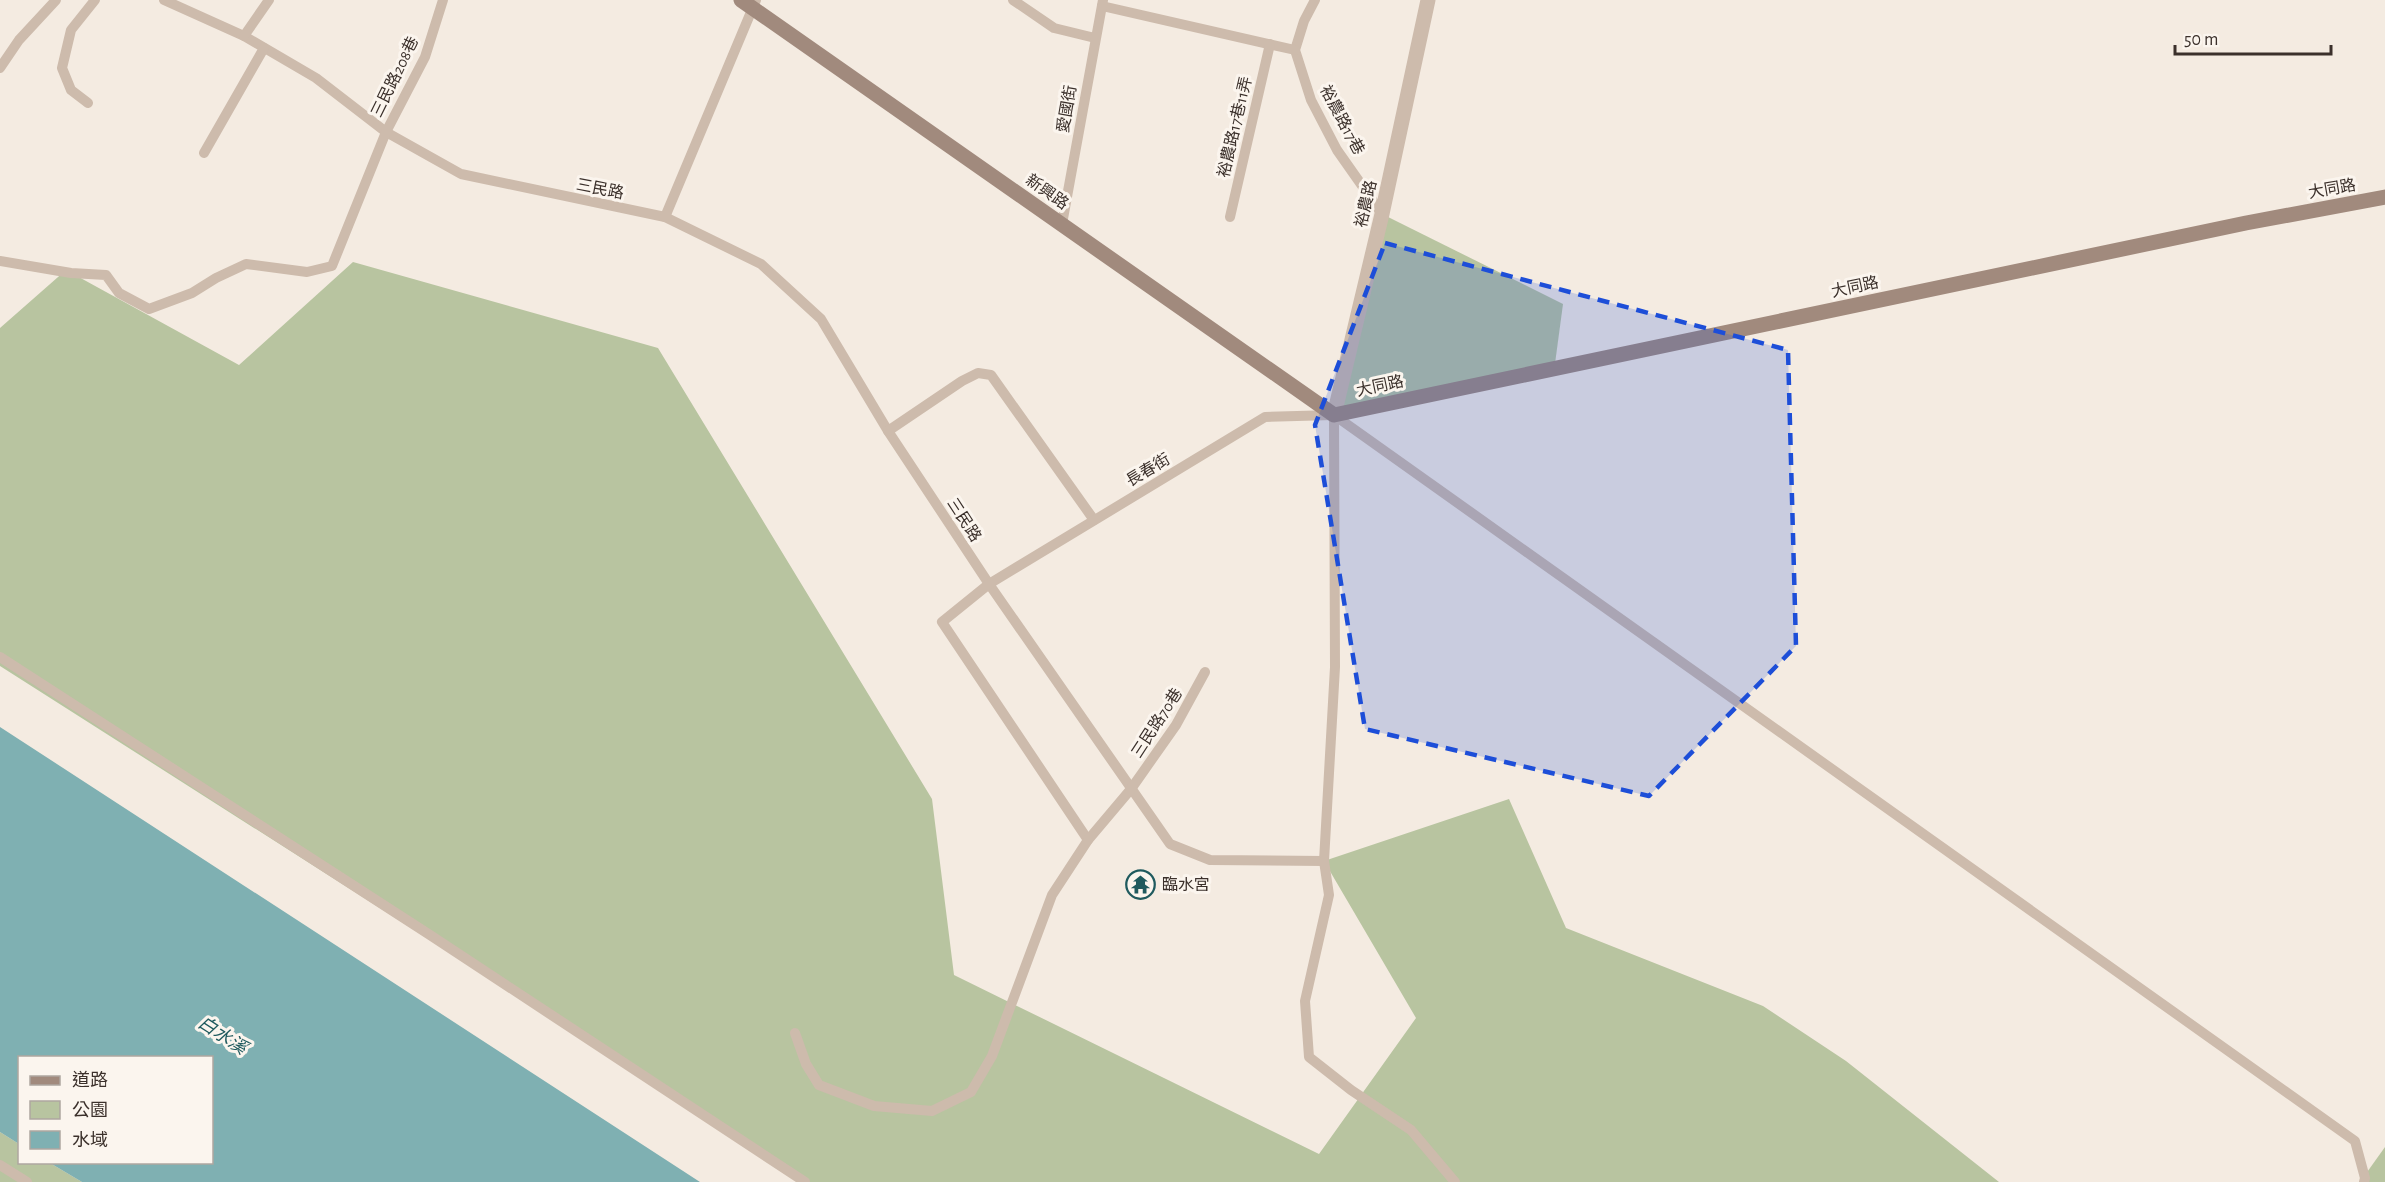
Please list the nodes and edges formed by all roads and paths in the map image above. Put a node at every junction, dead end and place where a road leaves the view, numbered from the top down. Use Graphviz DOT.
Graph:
graph roads {
  1 [pos="56,0"];
  2 [pos="95,0"];
  3 [pos="164,0"];
  4 [pos="269,0"];
  5 [pos="443,0"];
  6 [pos="1013,0"];
  7 [pos="1315,0"];
  8 [pos="1428,0"];
  9 [pos="749,3"];
  10 [pos="1102,3"];
  11 [pos="244,36"];
  12 [pos="1095,38"];
  13 [pos="1270,44"];
  14 [pos="264,48"];
  15 [pos="1295,50"];
  16 [pos="0,68"];
  17 [pos="88,103"];
  18 [pos="386,132"];
  19 [pos="204,153"];
  20 [pos="2385,198"];
  21 [pos="1382,214"];
  22 [pos="665,217"];
  23 [pos="1230,218"];
  24 [pos="1062,224"];
  25 [pos="0,261"];
  26 [pos="1334,415"];
  27 [pos="888,430"];
  28 [pos="1094,520"];
  29 [pos="989,584"];
  30 [pos="0,657"];
  31 [pos="1205,672"];
  32 [pos="1131,789"];
  33 [pos="1088,840"];
  34 [pos="1324,861"];
  35 [pos="795,1033"];
  36 [pos="0,1165"];
  37 [pos="27,1182"];
  38 [pos="805,1182"];
  39 [pos="1455,1182"];
  40 [pos="2364,1182"];
  1 -- 16 [label="lane"];
  2 -- 17 [label="lane"];
  3 -- 11 [label="lane, 三民路"];
  4 -- 11 [label="lane"];
  5 -- 18 [label="lane, 三民路208巷"];
  6 -- 12 [label="lane"];
  7 -- 15 [label="lane"];
  8 -- 21 [label="street, 裕農路"];
  9 -- 22 [label="lane"];
  9 -- 24 [label="street, 新興路"];
  10 -- 12 [label="lane, 愛國街"];
  10 -- 13 [label="lane"];
  11 -- 14 [label="lane, 三民路"];
  12 -- 24 [label="lane, 愛國街"];
  13 -- 15 [label="lane"];
  13 -- 23 [label="lane, 裕農路17巷11弄"];
  14 -- 18 [label="lane, 三民路"];
  14 -- 19 [label="lane"];
  15 -- 21 [label="lane, 裕農路17巷"];
  18 -- 22 [label="lane, 三民路"];
  18 -- 25 [label="lane, 三民路208巷"];
  20 -- 26 [label="street, 大同路"];
  21 -- 26 [label="street, 裕農路"];
  22 -- 27 [label="lane, 三民路"];
  24 -- 26 [label="street, 新興路"];
  26 -- 28 [label="lane, 長春街"];
  26 -- 34 [label="lane"];
  26 -- 40 [label="lane"];
  27 -- 28 [label="lane"];
  27 -- 29 [label="lane, 三民路"];
  28 -- 29 [label="lane, 長春街"];
  29 -- 32 [label="lane, 三民路"];
  29 -- 33 [label="lane, 長春街"];
  30 -- 38 [label="lane"];
  31 -- 32 [label="lane, 三民路70巷"];
  32 -- 33 [label="lane, 三民路70巷"];
  32 -- 34 [label="lane, 三民路"];
  33 -- 35 [label="lane, 三民路70巷"];
  34 -- 39 [label="lane"];
  36 -- 37 [label="lane"];
}
